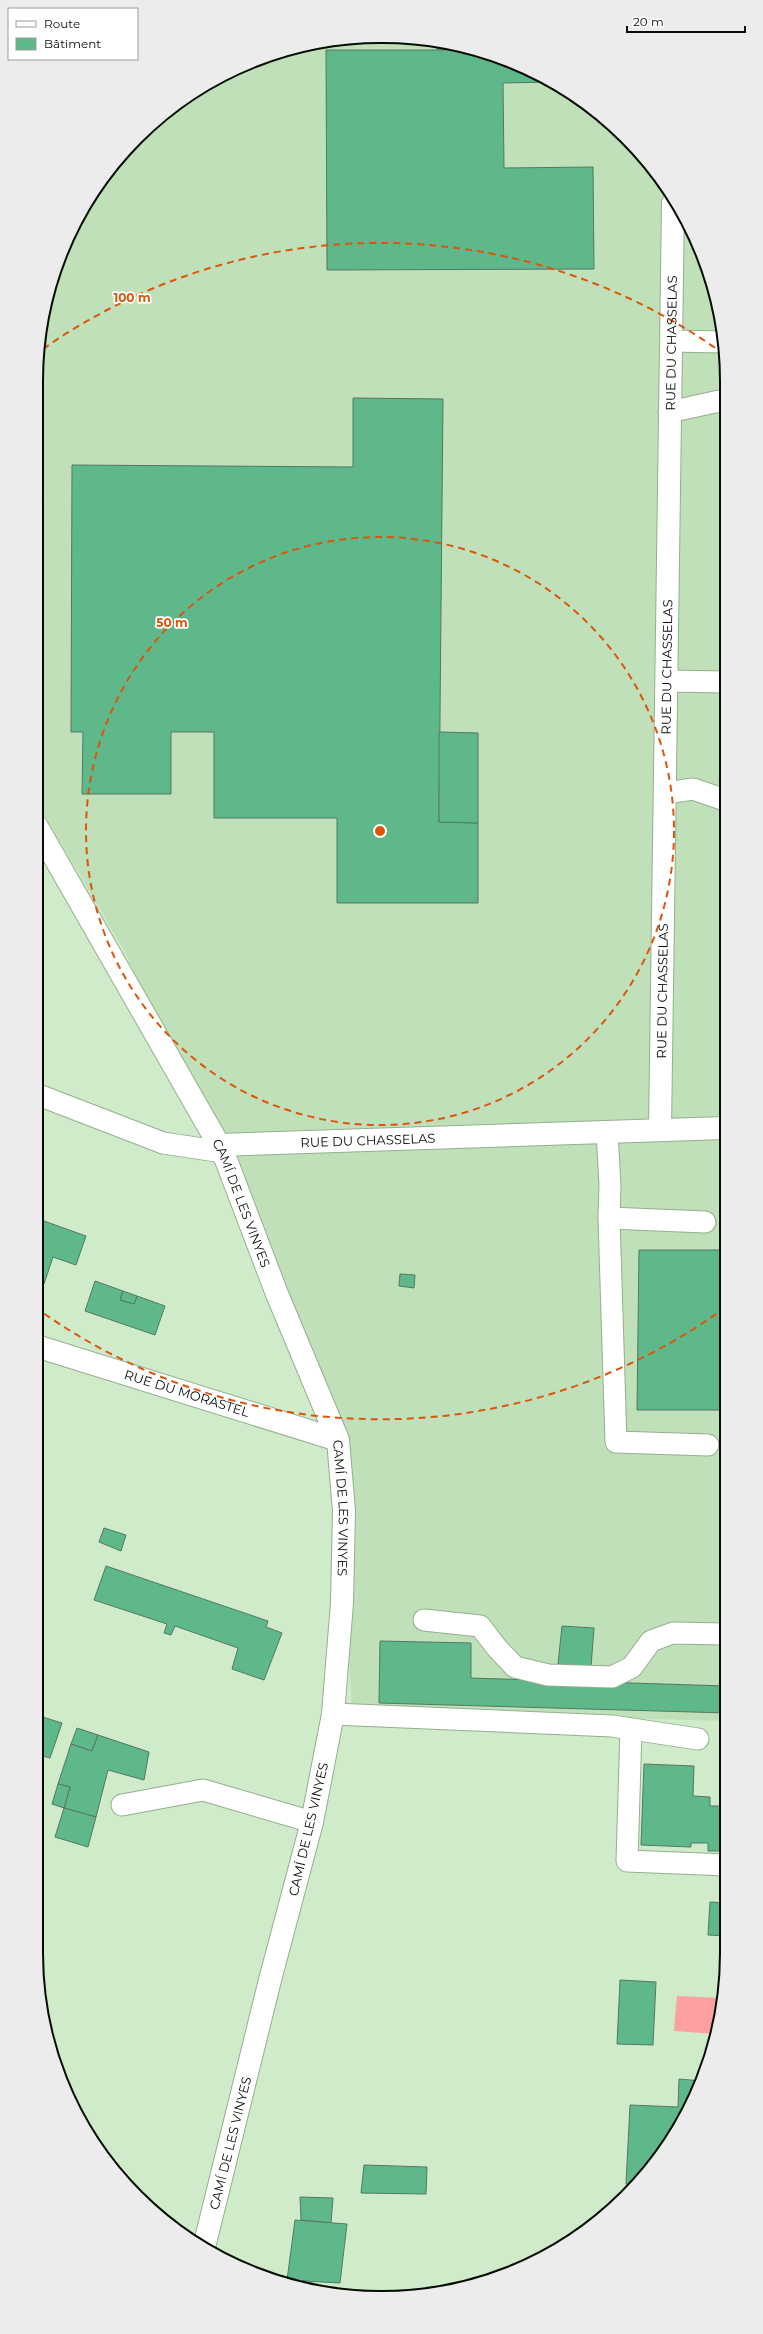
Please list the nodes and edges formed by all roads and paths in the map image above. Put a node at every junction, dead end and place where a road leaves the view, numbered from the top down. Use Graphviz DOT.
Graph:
graph roads {
  1 [pos="673,209"];
  2 [pos="671,341"];
  3 [pos="717,342"];
  4 [pos="720,401"];
  5 [pos="669,412"];
  6 [pos="667,681"];
  7 [pos="720,682"];
  8 [pos="666,793"];
  9 [pos="720,798"];
  10 [pos="43,837"];
  11 [pos="43,1097"];
  12 [pos="720,1128"];
  13 [pos="660,1130"];
  14 [pos="607,1132"];
  15 [pos="221,1148"];
  16 [pos="609,1218"];
  17 [pos="706,1222"];
  18 [pos="43,1348"];
  19 [pos="338,1440"];
  20 [pos="708,1445"];
  21 [pos="424,1620"];
  22 [pos="720,1634"];
  23 [pos="333,1714"];
  24 [pos="631,1729"];
  25 [pos="698,1739"];
  26 [pos="122,1805"];
  27 [pos="312,1822"];
  28 [pos="720,1865"];
  29 [pos="205,2242"];
  1 -- 2 [label="street, RUE DU CHASSELAS"];
  2 -- 3 [label="lane"];
  2 -- 5 [label="street, RUE DU CHASSELAS"];
  4 -- 5 [label="lane"];
  5 -- 6 [label="street, RUE DU CHASSELAS"];
  6 -- 7 [label="lane"];
  6 -- 8 [label="street, RUE DU CHASSELAS"];
  8 -- 9 [label="lane"];
  8 -- 13 [label="street, RUE DU CHASSELAS"];
  10 -- 15 [label="street, CAMÍ DE LES VINYES"];
  11 -- 15 [label="lane"];
  12 -- 13 [label="street, RUE DU CHASSELAS"];
  13 -- 14 [label="street, RUE DU CHASSELAS"];
  14 -- 15 [label="street, RUE DU CHASSELAS"];
  14 -- 16 [label="lane"];
  15 -- 19 [label="street, CAMÍ DE LES VINYES"];
  16 -- 17 [label="lane"];
  16 -- 20 [label="lane"];
  18 -- 19 [label="street, RUE DU MORASTEL"];
  19 -- 23 [label="street, CAMÍ DE LES VINYES"];
  21 -- 22 [label="lane"];
  23 -- 24 [label="lane"];
  23 -- 27 [label="street, CAMÍ DE LES VINYES"];
  24 -- 25 [label="lane"];
  24 -- 28 [label="lane"];
  26 -- 27 [label="lane"];
  27 -- 29 [label="street, CAMÍ DE LES VINYES"];
}
